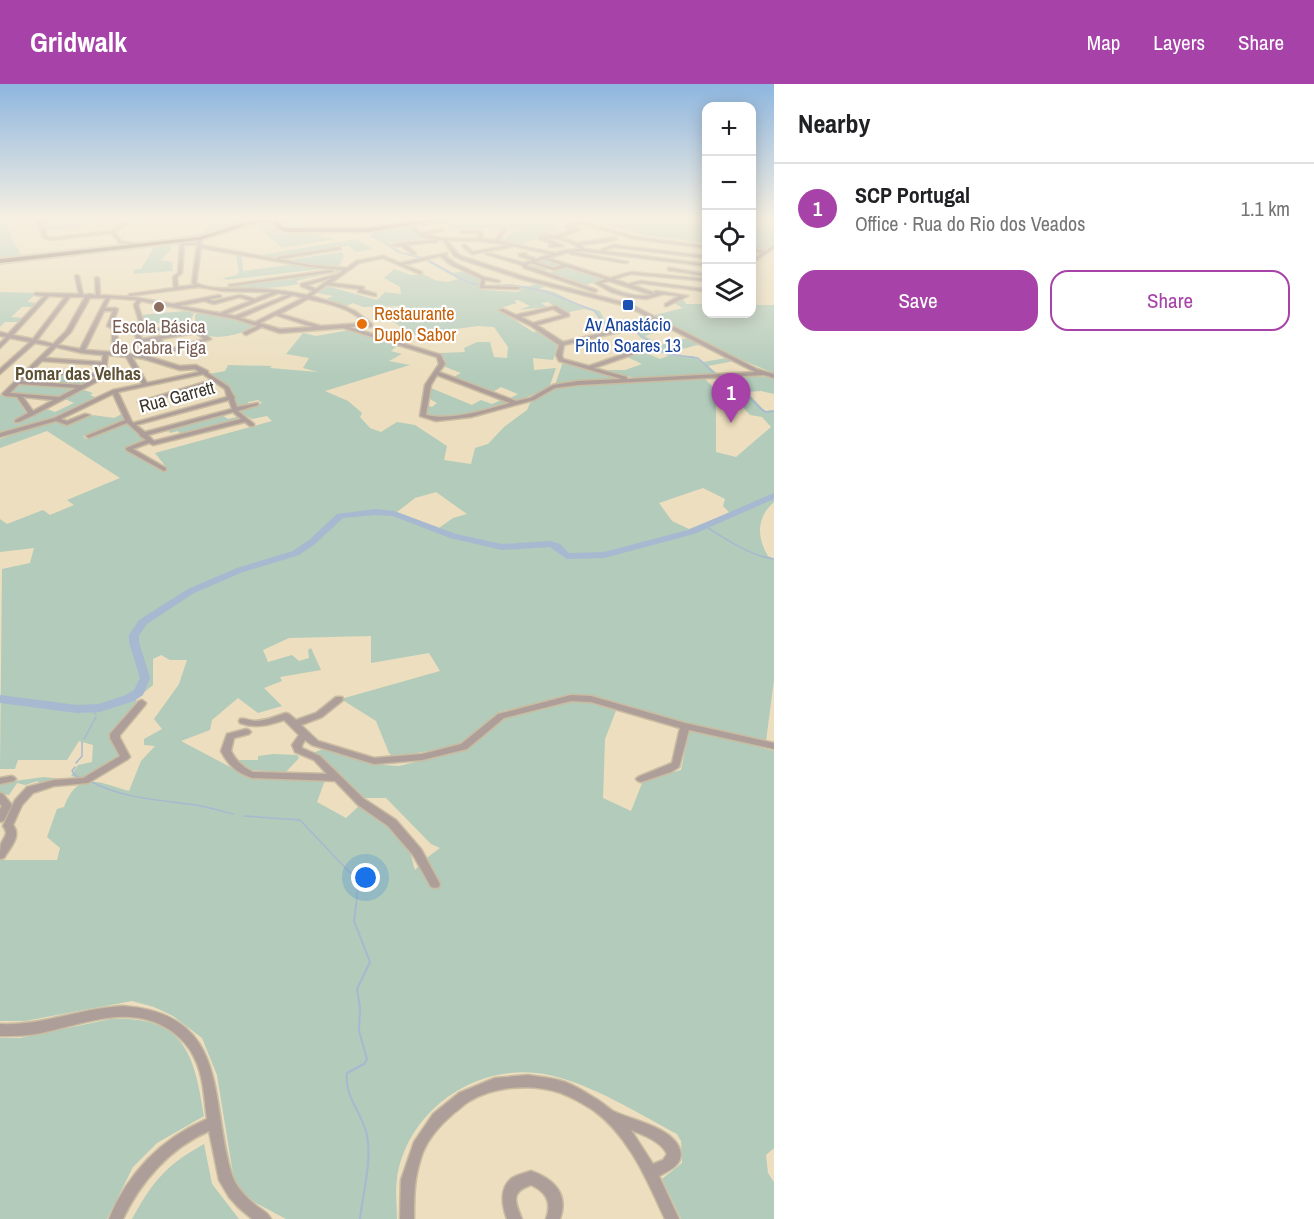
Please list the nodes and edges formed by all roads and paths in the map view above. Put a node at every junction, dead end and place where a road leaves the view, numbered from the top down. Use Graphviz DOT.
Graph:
graph roads {
  1 [pos="180,270"];
  2 [pos="196,270"];
  3 [pos="338,270"];
  4 [pos="345,270"];
  5 [pos="414,270"];
  6 [pos="462,270"];
  7 [pos="498,270"];
  8 [pos="533,270"];
  9 [pos="582,270"];
  10 [pos="649,270"];
  11 [pos="682,270"];
  12 [pos="690,271"];
  13 [pos="420,273"];
  14 [pos="702,274"];
  15 [pos="341,275"];
  16 [pos="77,276"];
  17 [pos="657,276"];
  18 [pos="97,278"];
  19 [pos="609,279"];
  20 [pos="679,279"];
  21 [pos="702,280"];
  22 [pos="498,281"];
  23 [pos="482,283"];
  24 [pos="650,283"];
  25 [pos="328,284"];
  26 [pos="628,285"];
  27 [pos="199,286"];
  28 [pos="676,287"];
  29 [pos="218,288"];
  30 [pos="518,288"];
  31 [pos="176,289"];
  32 [pos="702,290"];
  33 [pos="316,291"];
  34 [pos="278,292"];
  35 [pos="37,294"];
  36 [pos="48,294"];
  37 [pos="594,294"];
  38 [pos="660,294"];
  39 [pos="69,295"];
  40 [pos="81,295"];
  41 [pos="89,295"];
  42 [pos="98,295"];
  43 [pos="291,295"];
  44 [pos="109,296"];
  45 [pos="134,296"];
  46 [pos="219,296"];
  47 [pos="374,296"];
  48 [pos="308,297"];
  49 [pos="204,299"];
  50 [pos="143,300"];
  51 [pos="256,301"];
  52 [pos="667,305"];
  53 [pos="174,306"];
  54 [pos="102,310"];
  55 [pos="501,310"];
  56 [pos="276,314"];
  57 [pos="220,315"];
  58 [pos="516,317"];
  59 [pos="651,317"];
  60 [pos="236,318"];
  61 [pos="260,324"];
  62 [pos="370,324"];
  63 [pos="533,325"];
  64 [pos="345,327"];
  65 [pos="322,328"];
  66 [pos="278,330"];
  67 [pos="196,331"];
  68 [pos="138,333"];
  69 [pos="246,333"];
  70 [pos="0,334"];
  71 [pos="9,337"];
  72 [pos="375,337"];
  73 [pos="272,338"];
  74 [pos="158,339"];
  75 [pos="34,341"];
  76 [pos="141,341"];
  77 [pos="562,344"];
  78 [pos="56,345"];
  79 [pos="0,346"];
  80 [pos="647,348"];
  81 [pos="82,351"];
  82 [pos="106,353"];
  83 [pos="115,353"];
  84 [pos="127,354"];
  85 [pos="145,357"];
  86 [pos="40,360"];
  87 [pos="104,364"];
  88 [pos="591,367"];
  89 [pos="29,371"];
  90 [pos="0,372"];
  91 [pos="206,372"];
  92 [pos="436,373"];
  93 [pos="765,373"];
  94 [pos="139,375"];
  95 [pos="102,376"];
  96 [pos="774,376"];
  97 [pos="626,379"];
  98 [pos="216,381"];
  99 [pos="17,382"];
  100 [pos="146,385"];
  101 [pos="84,387"];
  102 [pos="115,391"];
  103 [pos="19,395"];
  104 [pos="232,398"];
  105 [pos="62,399"];
  106 [pos="141,402"];
  107 [pos="515,403"];
  108 [pos="255,404"];
  109 [pos="171,407"];
  110 [pos="235,410"];
  111 [pos="178,412"];
  112 [pos="32,414"];
  113 [pos="87,415"];
  114 [pos="56,418"];
  115 [pos="16,421"];
  116 [pos="130,423"];
  117 [pos="249,423"];
  118 [pos="0,435"];
  119 [pos="142,435"];
  120 [pos="89,436"];
  121 [pos="153,442"];
  122 [pos="164,469"];
  123 [pos="339,699"];
  124 [pos="142,703"];
  125 [pos="243,721"];
  126 [pos="295,724"];
  127 [pos="685,726"];
  128 [pos="246,732"];
  129 [pos="304,735"];
  130 [pos="774,746"];
  131 [pos="338,778"];
  132 [pos="641,778"];
  133 [pos="11,779"];
  134 [pos="0,781"];
  135 [pos="0,797"];
  136 [pos="3,821"];
  137 [pos="0,855"];
  138 [pos="435,885"];
  139 [pos="0,1030"];
  140 [pos="608,1115"];
  141 [pos="214,1123"];
  142 [pos="651,1174"];
  143 [pos="116,1219"];
  144 [pos="264,1219"];
  145 [pos="407,1219"];
  146 [pos="515,1219"];
  147 [pos="553,1219"];
  148 [pos="672,1219"];
  1 -- 31 [label="street"];
  2 -- 27 [label="street"];
  3 -- 29 [label="street"];
  4 -- 15 [label="street"];
  5 -- 13 [label="street"];
  6 -- 23 [label="street"];
  7 -- 37 [label="street"];
  8 -- 37 [label="street"];
  9 -- 19 [label="street"];
  10 -- 17 [label="street"];
  11 -- 12 [label="street"];
  11 -- 20 [label="street"];
  12 -- 14 [label="street"];
  15 -- 25 [label="street"];
  15 -- 33 [label="street"];
  16 -- 40 [label="street"];
  17 -- 19 [label="street"];
  17 -- 20 [label="street"];
  17 -- 24 [label="street"];
  18 -- 42 [label="street"];
  19 -- 26 [label="street"];
  19 -- 38 [label="street"];
  20 -- 21 [label="street"];
  20 -- 28 [label="street"];
  22 -- 23 [label="street"];
  23 -- 30 [label="street"];
  24 -- 26 [label="street"];
  24 -- 28 [label="street"];
  25 -- 33 [label="street"];
  25 -- 47 [label="street"];
  26 -- 38 [label="street"];
  27 -- 29 [label="street"];
  27 -- 31 [label="street"];
  28 -- 32 [label="street"];
  29 -- 34 [label="street"];
  29 -- 50 [label="street"];
  31 -- 45 [label="street"];
  33 -- 48 [label="street"];
  34 -- 43 [label="street"];
  34 -- 51 [label="street"];
  35 -- 36 [label="street"];
  36 -- 39 [label="street"];
  36 -- 71 [label="street"];
  37 -- 59 [label="street"];
  38 -- 52 [label="street"];
  39 -- 40 [label="street"];
  39 -- 75 [label="street"];
  40 -- 41 [label="street"];
  41 -- 42 [label="street"];
  41 -- 78 [label="street"];
  42 -- 44 [label="street"];
  43 -- 48 [label="street"];
  43 -- 60 [label="street"];
  44 -- 45 [label="street"];
  44 -- 54 [label="street"];
  45 -- 50 [label="street"];
  46 -- 49 [label="street"];
  48 -- 56 [label="street"];
  48 -- 62 [label="street"];
  49 -- 51 [label="street"];
  49 -- 53 [label="street"];
  50 -- 53 [label="street"];
  50 -- 68 [label="street"];
  51 -- 57 [label="street"];
  53 -- 57 [label="street"];
  54 -- 81 [label="street"];
  54 -- 83 [label="street"];
  55 -- 58 [label="street"];
  56 -- 61 [label="street"];
  56 -- 65 [label="street"];
  57 -- 60 [label="street"];
  58 -- 63 [label="street"];
  58 -- 63 [label="street"];
  59 -- 77 [label="street"];
  59 -- 93 [label="street"];
  60 -- 61 [label="street"];
  61 -- 66 [label="street"];
  61 -- 69 [label="street"];
  62 -- 64 [label="street"];
  62 -- 72 [label="street"];
  63 -- 77 [label="street"];
  64 -- 65 [label="street"];
  64 -- 72 [label="street"];
  65 -- 66 [label="street"];
  66 -- 73 [label="street"];
  67 -- 68 [label="street"];
  67 -- 74 [label="street"];
  67 -- 74 [label="street"];
  68 -- 76 [label="street"];
  70 -- 71 [label="street"];
  71 -- 75 [label="street"];
  71 -- 79 [label="street"];
  72 -- 92 [label="street"];
  74 -- 76 [label="street"];
  75 -- 78 [label="street"];
  75 -- 90 [label="street"];
  76 -- 85 [label="street"];
  77 -- 88 [label="street"];
  78 -- 81 [label="street"];
  78 -- 86 [label="street"];
  80 -- 88 [label="street"];
  81 -- 82 [label="street"];
  82 -- 83 [label="street"];
  82 -- 87 [label="street"];
  83 -- 84 [label="street"];
  84 -- 85 [label="street"];
  84 -- 94 [label="street"];
  85 -- 91 [label="street"];
  86 -- 87 [label="street"];
  86 -- 89 [label="street"];
  87 -- 95 [label="street"];
  88 -- 97 [label="street"];
  89 -- 95 [label="street"];
  89 -- 99 [label="street"];
  91 -- 98 [label="street"];
  91 -- 100 [label="street"];
  92 -- 107 [label="street"];
  92 -- 107 [label="street"];
  93 -- 96 [label="street"];
  93 -- 97 [label="street"];
  94 -- 100 [label="street"];
  94 -- 102 [label="street"];
  95 -- 101 [label="street"];
  97 -- 107 [label="street"];
  98 -- 104 [label="street"];
  98 -- 106 [label="street"];
  99 -- 101 [label="street"];
  99 -- 103 [label="street"];
  100 -- 102 [label="street"];
  101 -- 105 [label="street"];
  102 -- 114 [label="street"];
  102 -- 116 [label="street"];
  103 -- 105 [label="street"];
  103 -- 112 [label="street"];
  104 -- 110 [label="street"];
  104 -- 111 [label="street, Rua Garrett"];
  105 -- 112 [label="street"];
  108 -- 110 [label="street"];
  109 -- 111 [label="street"];
  110 -- 117 [label="street"];
  110 -- 119 [label="street"];
  111 -- 116 [label="street, Rua Garrett"];
  112 -- 115 [label="street"];
  113 -- 114 [label="street"];
  114 -- 118 [label="street"];
  116 -- 119 [label="street"];
  116 -- 120 [label="street, Rua Garrett"];
  117 -- 121 [label="street"];
  119 -- 121 [label="street"];
  121 -- 122 [label="street"];
  123 -- 126 [label="street"];
  124 -- 136 [label="street"];
  125 -- 126 [label="street"];
  126 -- 129 [label="street"];
  127 -- 129 [label="street"];
  127 -- 130 [label="street"];
  127 -- 132 [label="street"];
  128 -- 131 [label="street"];
  129 -- 131 [label="street"];
  131 -- 138 [label="street"];
  133 -- 134 [label="street"];
  135 -- 136 [label="street"];
  136 -- 137 [label="street"];
  139 -- 141 [label="street"];
  140 -- 142 [label="street"];
  140 -- 142 [label="street"];
  140 -- 145 [label="street"];
  141 -- 143 [label="street"];
  141 -- 144 [label="street"];
  142 -- 148 [label="street"];
  146 -- 147 [label="street"];
}
